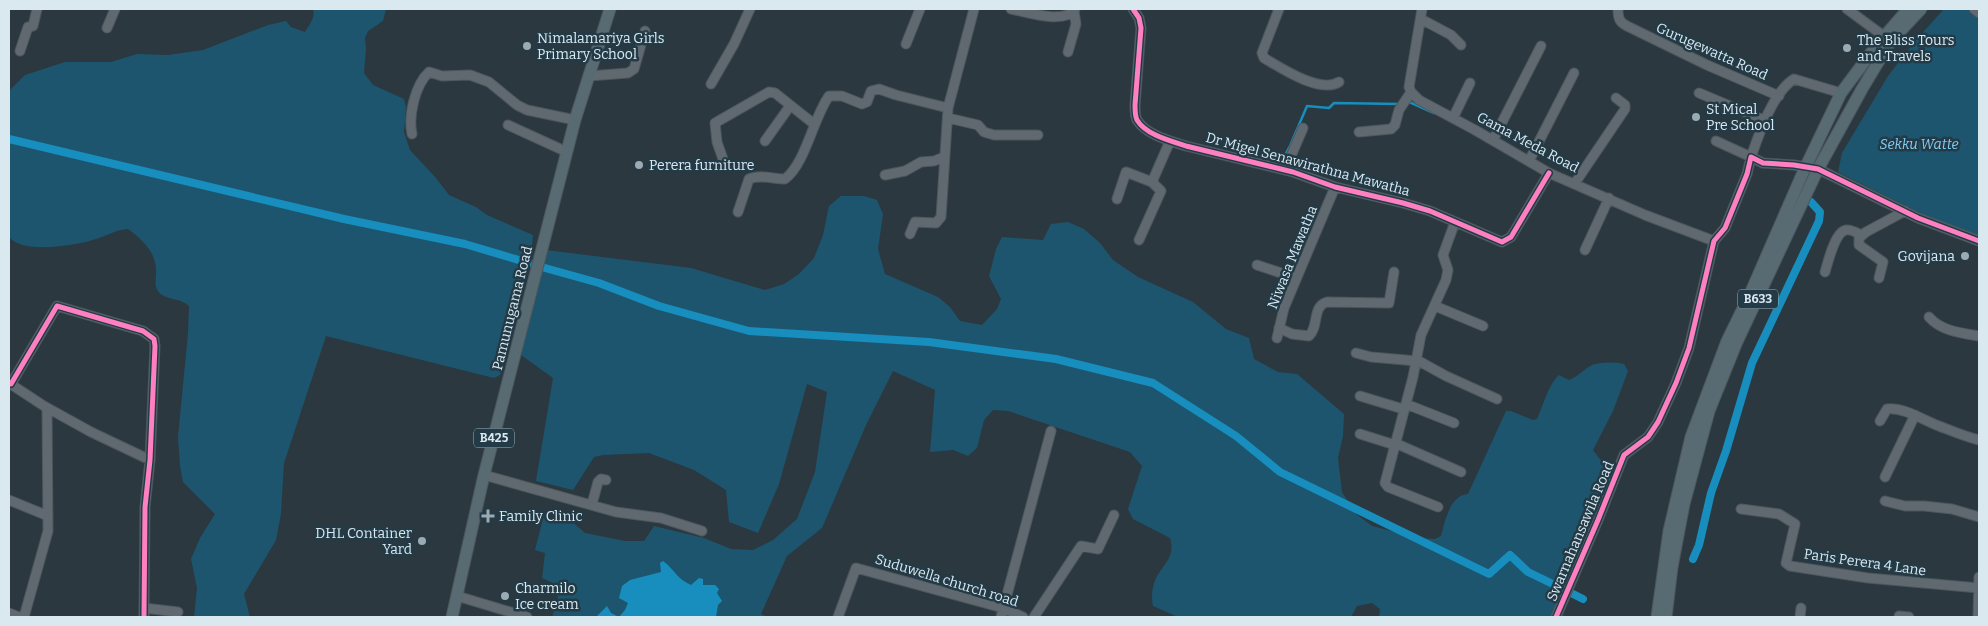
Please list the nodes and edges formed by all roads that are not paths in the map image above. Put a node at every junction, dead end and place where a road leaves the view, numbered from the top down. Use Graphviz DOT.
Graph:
graph roads {
  1 [pos="37,9"];
  2 [pos="115,9"];
  3 [pos="610,9"];
  4 [pos="750,9"];
  5 [pos="920,9"];
  6 [pos="974,9"];
  7 [pos="1011,9"];
  8 [pos="1133,9"];
  9 [pos="1279,9"];
  10 [pos="1422,9"];
  11 [pos="1618,9"];
  12 [pos="1847,9"];
  13 [pos="1908,9"];
  14 [pos="1920,9"];
  15 [pos="1974,9"];
  16 [pos="1074,10"];
  17 [pos="1979,13"];
  18 [pos="1421,19"];
  19 [pos="108,28"];
  20 [pos="645,31"];
  21 [pos="1888,39"];
  22 [pos="906,44"];
  23 [pos="1460,45"];
  24 [pos="1541,46"];
  25 [pos="20,51"];
  26 [pos="1068,52"];
  27 [pos="1574,73"];
  28 [pos="589,76"];
  29 [pos="1339,82"];
  30 [pos="711,84"];
  31 [pos="1470,84"];
  32 [pos="1411,92"];
  33 [pos="1841,92"];
  34 [pos="1698,93"];
  35 [pos="1779,96"];
  36 [pos="1616,98"];
  37 [pos="790,106"];
  38 [pos="948,108"];
  39 [pos="948,118"];
  40 [pos="1453,118"];
  41 [pos="575,120"];
  42 [pos="1766,121"];
  43 [pos="814,124"];
  44 [pos="508,125"];
  45 [pos="1303,128"];
  46 [pos="1359,132"];
  47 [pos="412,134"];
  48 [pos="1038,134"];
  49 [pos="1493,140"];
  50 [pos="765,141"];
  51 [pos="1170,141"];
  52 [pos="1716,141"];
  53 [pos="567,152"];
  54 [pos="944,157"];
  55 [pos="1751,157"];
  56 [pos="1529,161"];
  57 [pos="724,162"];
  58 [pos="1805,168"];
  59 [pos="1818,169"];
  60 [pos="1285,170"];
  61 [pos="1550,173"];
  62 [pos="885,175"];
  63 [pos="1152,182"];
  64 [pos="1575,184"];
  65 [pos="1335,187"];
  66 [pos="1609,198"];
  67 [pos="1117,199"];
  68 [pos="1905,211"];
  69 [pos="738,212"];
  70 [pos="1455,222"];
  71 [pos="910,234"];
  72 [pos="1861,235"];
  73 [pos="1138,240"];
  74 [pos="1715,240"];
  75 [pos="1979,241"];
  76 [pos="1585,250"];
  77 [pos="1257,265"];
  78 [pos="1394,272"];
  79 [pos="1825,272"];
  80 [pos="1296,278"];
  81 [pos="1879,278"];
  82 [pos="1435,306"];
  83 [pos="1929,317"];
  84 [pos="1483,326"];
  85 [pos="1279,328"];
  86 [pos="1979,336"];
  87 [pos="1277,338"];
  88 [pos="1356,353"];
  89 [pos="1417,360"];
  90 [pos="10,384"];
  91 [pos="1360,396"];
  92 [pos="1497,399"];
  93 [pos="1404,407"];
  94 [pos="47,408"];
  95 [pos="1915,415"];
  96 [pos="1880,421"];
  97 [pos="1454,423"];
  98 [pos="1051,431"];
  99 [pos="1360,434"];
  100 [pos="1979,440"];
  101 [pos="1395,444"];
  102 [pos="150,460"];
  103 [pos="1461,472"];
  104 [pos="484,475"];
  105 [pos="1885,477"];
  106 [pos="606,480"];
  107 [pos="9,500"];
  108 [pos="1885,501"];
  109 [pos="592,504"];
  110 [pos="1438,507"];
  111 [pos="1741,509"];
  112 [pos="48,516"];
  113 [pos="1114,516"];
  114 [pos="1979,517"];
  115 [pos="702,531"];
  116 [pos="1979,577"];
  117 [pos="1979,588"];
  118 [pos="457,596"];
  119 [pos="178,612"];
  120 [pos="9,613"];
  121 [pos="144,613"];
  122 [pos="1002,613"];
  123 [pos="1899,616"];
  124 [pos="19,617"];
  125 [pos="24,617"];
  126 [pos="452,617"];
  127 [pos="526,617"];
  128 [pos="838,617"];
  129 [pos="1023,617"];
  130 [pos="1034,617"];
  131 [pos="1556,617"];
  132 [pos="1657,617"];
  133 [pos="1666,617"];
  134 [pos="1909,617"];
  135 [pos="1978,617"];
  1 -- 25 [label="street"];
  2 -- 19 [label="street"];
  3 -- 28 [label="main road, Pamunugama Road / B425"];
  4 -- 30 [label="street"];
  5 -- 22 [label="street"];
  6 -- 38 [label="street"];
  7 -- 16 [label="street"];
  8 -- 51 [label="street, Dr Migel Senawirathna Mawatha"];
  9 -- 29 [label="street"];
  10 -- 18 [label="street"];
  11 -- 35 [label="street, Gurugewatta Road"];
  12 -- 21 [label="street"];
  13 -- 21 [label="main road, B633"];
  14 -- 21 [label="main road, B633"];
  15 -- 17 [label="street"];
  16 -- 26 [label="street"];
  18 -- 23 [label="street"];
  18 -- 32 [label="street"];
  20 -- 28 [label="street"];
  21 -- 33 [label="main road, B633"];
  21 -- 59 [label="main road, B633"];
  24 -- 49 [label="street"];
  27 -- 56 [label="street"];
  28 -- 41 [label="main road, Pamunugama Road / B425"];
  31 -- 40 [label="street"];
  32 -- 40 [label="street, Gama Meda Road"];
  32 -- 46 [label="street"];
  33 -- 35 [label="street, Swarnahansawila Road"];
  33 -- 58 [label="main road, B633"];
  34 -- 42 [label="street"];
  35 -- 42 [label="street, Swarnahansawila Road"];
  36 -- 64 [label="street"];
  37 -- 43 [label="street"];
  37 -- 50 [label="street"];
  37 -- 57 [label="street"];
  38 -- 39 [label="street"];
  38 -- 43 [label="street"];
  39 -- 48 [label="street"];
  39 -- 54 [label="street"];
  40 -- 49 [label="street, Gama Meda Road"];
  41 -- 47 [label="street"];
  41 -- 53 [label="main road, Pamunugama Road / B425"];
  42 -- 55 [label="street, Swarnahansawila Road"];
  43 -- 69 [label="street"];
  44 -- 53 [label="street"];
  45 -- 60 [label="street"];
  49 -- 56 [label="street, Gama Meda Road"];
  51 -- 60 [label="street, Dr Migel Senawirathna Mawatha"];
  51 -- 63 [label="street"];
  52 -- 55 [label="street"];
  53 -- 104 [label="main road, Pamunugama Road / B425"];
  54 -- 62 [label="street"];
  54 -- 71 [label="street"];
  55 -- 58 [label="street"];
  55 -- 74 [label="street, Swarnahansawila Road"];
  56 -- 61 [label="street, Gama Meda Road"];
  58 -- 59 [label="street"];
  58 -- 132 [label="main road, B633"];
  59 -- 68 [label="street"];
  59 -- 133 [label="main road, B633"];
  60 -- 65 [label="street, Dr Migel Senawirathna Mawatha"];
  61 -- 64 [label="street, Gama Meda Road"];
  61 -- 70 [label="street, Dr Migel Senawirathna Mawatha"];
  63 -- 67 [label="street"];
  63 -- 73 [label="street"];
  64 -- 66 [label="street, Gama Meda Road"];
  65 -- 70 [label="street, Dr Migel Senawirathna Mawatha"];
  65 -- 80 [label="street, Niwasa Mawatha"];
  66 -- 74 [label="street, Gama Meda Road"];
  66 -- 76 [label="street"];
  68 -- 72 [label="street"];
  68 -- 75 [label="street"];
  70 -- 82 [label="street"];
  72 -- 79 [label="street"];
  72 -- 81 [label="street"];
  74 -- 131 [label="street, Swarnahansawila Road"];
  77 -- 80 [label="street"];
  78 -- 85 [label="street"];
  80 -- 85 [label="street, Niwasa Mawatha"];
  82 -- 84 [label="street"];
  82 -- 89 [label="street"];
  83 -- 86 [label="street"];
  85 -- 87 [label="street, Niwasa Mawatha"];
  88 -- 89 [label="street"];
  89 -- 92 [label="street"];
  89 -- 93 [label="street"];
  90 -- 94 [label="street"];
  90 -- 102 [label="street"];
  91 -- 93 [label="street"];
  93 -- 97 [label="street"];
  93 -- 101 [label="street"];
  94 -- 102 [label="street"];
  94 -- 112 [label="street"];
  95 -- 96 [label="street"];
  95 -- 100 [label="street"];
  95 -- 105 [label="street"];
  98 -- 122 [label="street"];
  99 -- 101 [label="street"];
  101 -- 103 [label="street"];
  101 -- 110 [label="street"];
  102 -- 121 [label="street"];
  104 -- 109 [label="street"];
  104 -- 118 [label="main road, Pamunugama Road / B425"];
  106 -- 109 [label="street"];
  107 -- 112 [label="street"];
  108 -- 114 [label="street"];
  109 -- 115 [label="street"];
  111 -- 117 [label="street, Paris Perera 4 Lane"];
  112 -- 125 [label="street"];
  113 -- 130 [label="street"];
  116 -- 117 [label="street"];
  117 -- 135 [label="street"];
  118 -- 126 [label="main road, Pamunugama Road / B425"];
  118 -- 127 [label="street"];
  119 -- 121 [label="street"];
  120 -- 124 [label="street"];
  122 -- 128 [label="street, Suduwella church road"];
  122 -- 129 [label="street, Suduwella church road"];
  123 -- 134 [label="street"];
}
